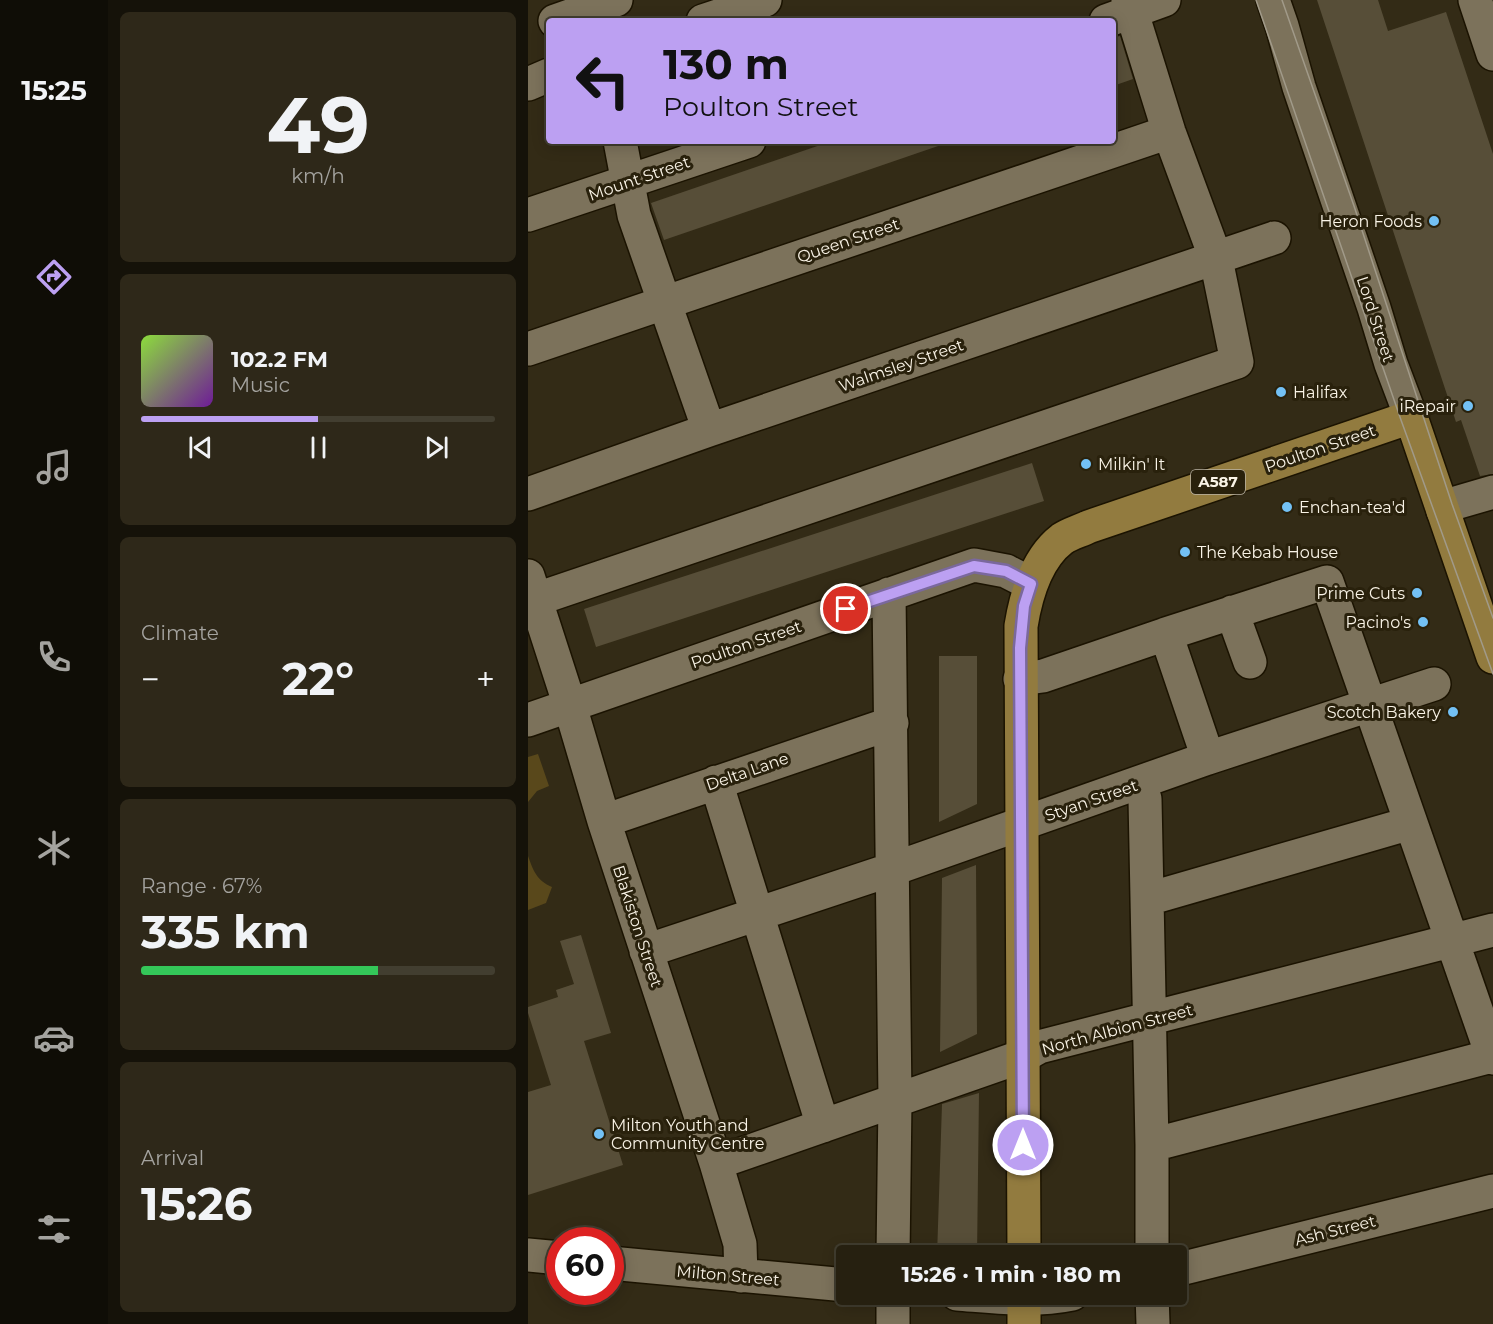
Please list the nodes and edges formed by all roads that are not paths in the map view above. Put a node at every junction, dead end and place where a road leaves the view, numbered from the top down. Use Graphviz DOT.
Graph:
graph roads {
  1 [pos="616,0"];
  2 [pos="765,0"];
  3 [pos="1164,0"];
  4 [pos="1272,0"];
  5 [pos="1475,0"];
  6 [pos="1122,11"];
  7 [pos="569,18"];
  8 [pos="712,18"];
  9 [pos="546,25"];
  10 [pos="528,30"];
  11 [pos="1493,54"];
  12 [pos="546,76"];
  13 [pos="528,84"];
  14 [pos="1169,132"];
  15 [pos="621,144"];
  16 [pos="740,144"];
  17 [pos="628,182"];
  18 [pos="528,215"];
  19 [pos="1274,238"];
  20 [pos="1216,259"];
  21 [pos="663,302"];
  22 [pos="528,349"];
  23 [pos="1411,417"];
  24 [pos="709,430"];
  25 [pos="1493,492"];
  26 [pos="528,494"];
  27 [pos="1443,511"];
  28 [pos="1035,576"];
  29 [pos="530,593"];
  30 [pos="889,594"];
  31 [pos="1232,612"];
  32 [pos="1166,634"];
  33 [pos="1491,644"];
  34 [pos="1250,662"];
  35 [pos="1020,679"];
  36 [pos="1434,684"];
  37 [pos="1370,704"];
  38 [pos="570,706"];
  39 [pos="528,720"];
  40 [pos="892,723"];
  41 [pos="1208,758"];
  42 [pos="716,782"];
  43 [pos="1140,784"];
  44 [pos="604,821"];
  45 [pos="1410,823"];
  46 [pos="1022,824"];
  47 [pos="893,869"];
  48 [pos="1148,899"];
  49 [pos="757,915"];
  50 [pos="1493,930"];
  51 [pos="1452,940"];
  52 [pos="646,951"];
  53 [pos="1149,1021"];
  54 [pos="1023,1056"];
  55 [pos="1493,1057"];
  56 [pos="895,1100"];
  57 [pos="823,1126"];
  58 [pos="1152,1145"];
  59 [pos="716,1164"];
  60 [pos="1493,1191"];
  61 [pos="893,1245"];
  62 [pos="1024,1245"];
  63 [pos="1152,1245"];
  64 [pos="528,1255"];
  65 [pos="546,1257"];
  66 [pos="624,1264"];
  67 [pos="1187,1267"];
  68 [pos="741,1276"];
  69 [pos="836,1285"];
  70 [pos="893,1305"];
  71 [pos="1152,1305"];
  72 [pos="893,1324"];
  73 [pos="1153,1324"];
  1 -- 7 [label="street"];
  2 -- 8 [label="street"];
  3 -- 6 [label="street"];
  4 -- 23 [label="street, Lord Street"];
  5 -- 11 [label="street"];
  6 -- 14 [label="street"];
  9 -- 10 [label="street"];
  12 -- 13 [label="street"];
  14 -- 20 [label="street"];
  14 -- 21 [label="street, Queen Street"];
  15 -- 17 [label="street"];
  16 -- 17 [label="street, Mount Street"];
  17 -- 18 [label="street, Mount Street"];
  17 -- 21 [label="street"];
  19 -- 20 [label="street, Walmsley Street"];
  20 -- 24 [label="street, Walmsley Street"];
  20 -- 29 [label="street"];
  21 -- 22 [label="street, Queen Street"];
  21 -- 24 [label="street"];
  23 -- 27 [label="main road, Lord Street"];
  23 -- 28 [label="main road, Poulton Street / A587"];
  24 -- 26 [label="street, Walmsley Street"];
  25 -- 27 [label="street"];
  27 -- 33 [label="main road, Lord Street"];
  28 -- 30 [label="street, Poulton Street"];
  28 -- 35 [label="main road, A587"];
  29 -- 38 [label="street, Blakiston Street"];
  30 -- 38 [label="street, Poulton Street"];
  30 -- 40 [label="street"];
  31 -- 32 [label="street"];
  31 -- 34 [label="street"];
  31 -- 37 [label="street"];
  32 -- 35 [label="street"];
  32 -- 41 [label="street"];
  35 -- 46 [label="main road, A587"];
  36 -- 37 [label="street, Styan Street"];
  37 -- 41 [label="street, Styan Street"];
  37 -- 45 [label="street"];
  38 -- 39 [label="street, Poulton Street"];
  38 -- 44 [label="street, Blakiston Street"];
  40 -- 42 [label="street, Delta Lane"];
  40 -- 47 [label="street"];
  41 -- 43 [label="street, Styan Street"];
  42 -- 44 [label="street, Delta Lane"];
  42 -- 49 [label="street"];
  43 -- 46 [label="street, Styan Street"];
  43 -- 48 [label="street"];
  44 -- 52 [label="street, Blakiston Street"];
  45 -- 48 [label="street"];
  45 -- 51 [label="street"];
  46 -- 47 [label="street, Styan Street"];
  46 -- 54 [label="main road, A587"];
  47 -- 49 [label="street, Styan Street"];
  47 -- 56 [label="street"];
  48 -- 53 [label="street"];
  49 -- 52 [label="street, Styan Street"];
  49 -- 57 [label="street"];
  50 -- 51 [label="street, North Albion Street"];
  51 -- 53 [label="street, North Albion Street"];
  51 -- 55 [label="street"];
  52 -- 59 [label="street, Blakiston Street"];
  53 -- 54 [label="street, North Albion Street"];
  53 -- 58 [label="street"];
  54 -- 56 [label="street, North Albion Street"];
  54 -- 62 [label="main road, A587"];
  55 -- 58 [label="street"];
  56 -- 57 [label="street, North Albion Street"];
  56 -- 61 [label="street"];
  57 -- 59 [label="street, North Albion Street"];
  58 -- 63 [label="street"];
  59 -- 68 [label="street, Blakiston Street"];
  60 -- 67 [label="street, Ash Street"];
  64 -- 65 [label="street"];
  66 -- 68 [label="street, Milton Street"];
  68 -- 69 [label="street, Milton Street"];
  70 -- 72 [label="street"];
  71 -- 73 [label="street"];
}
